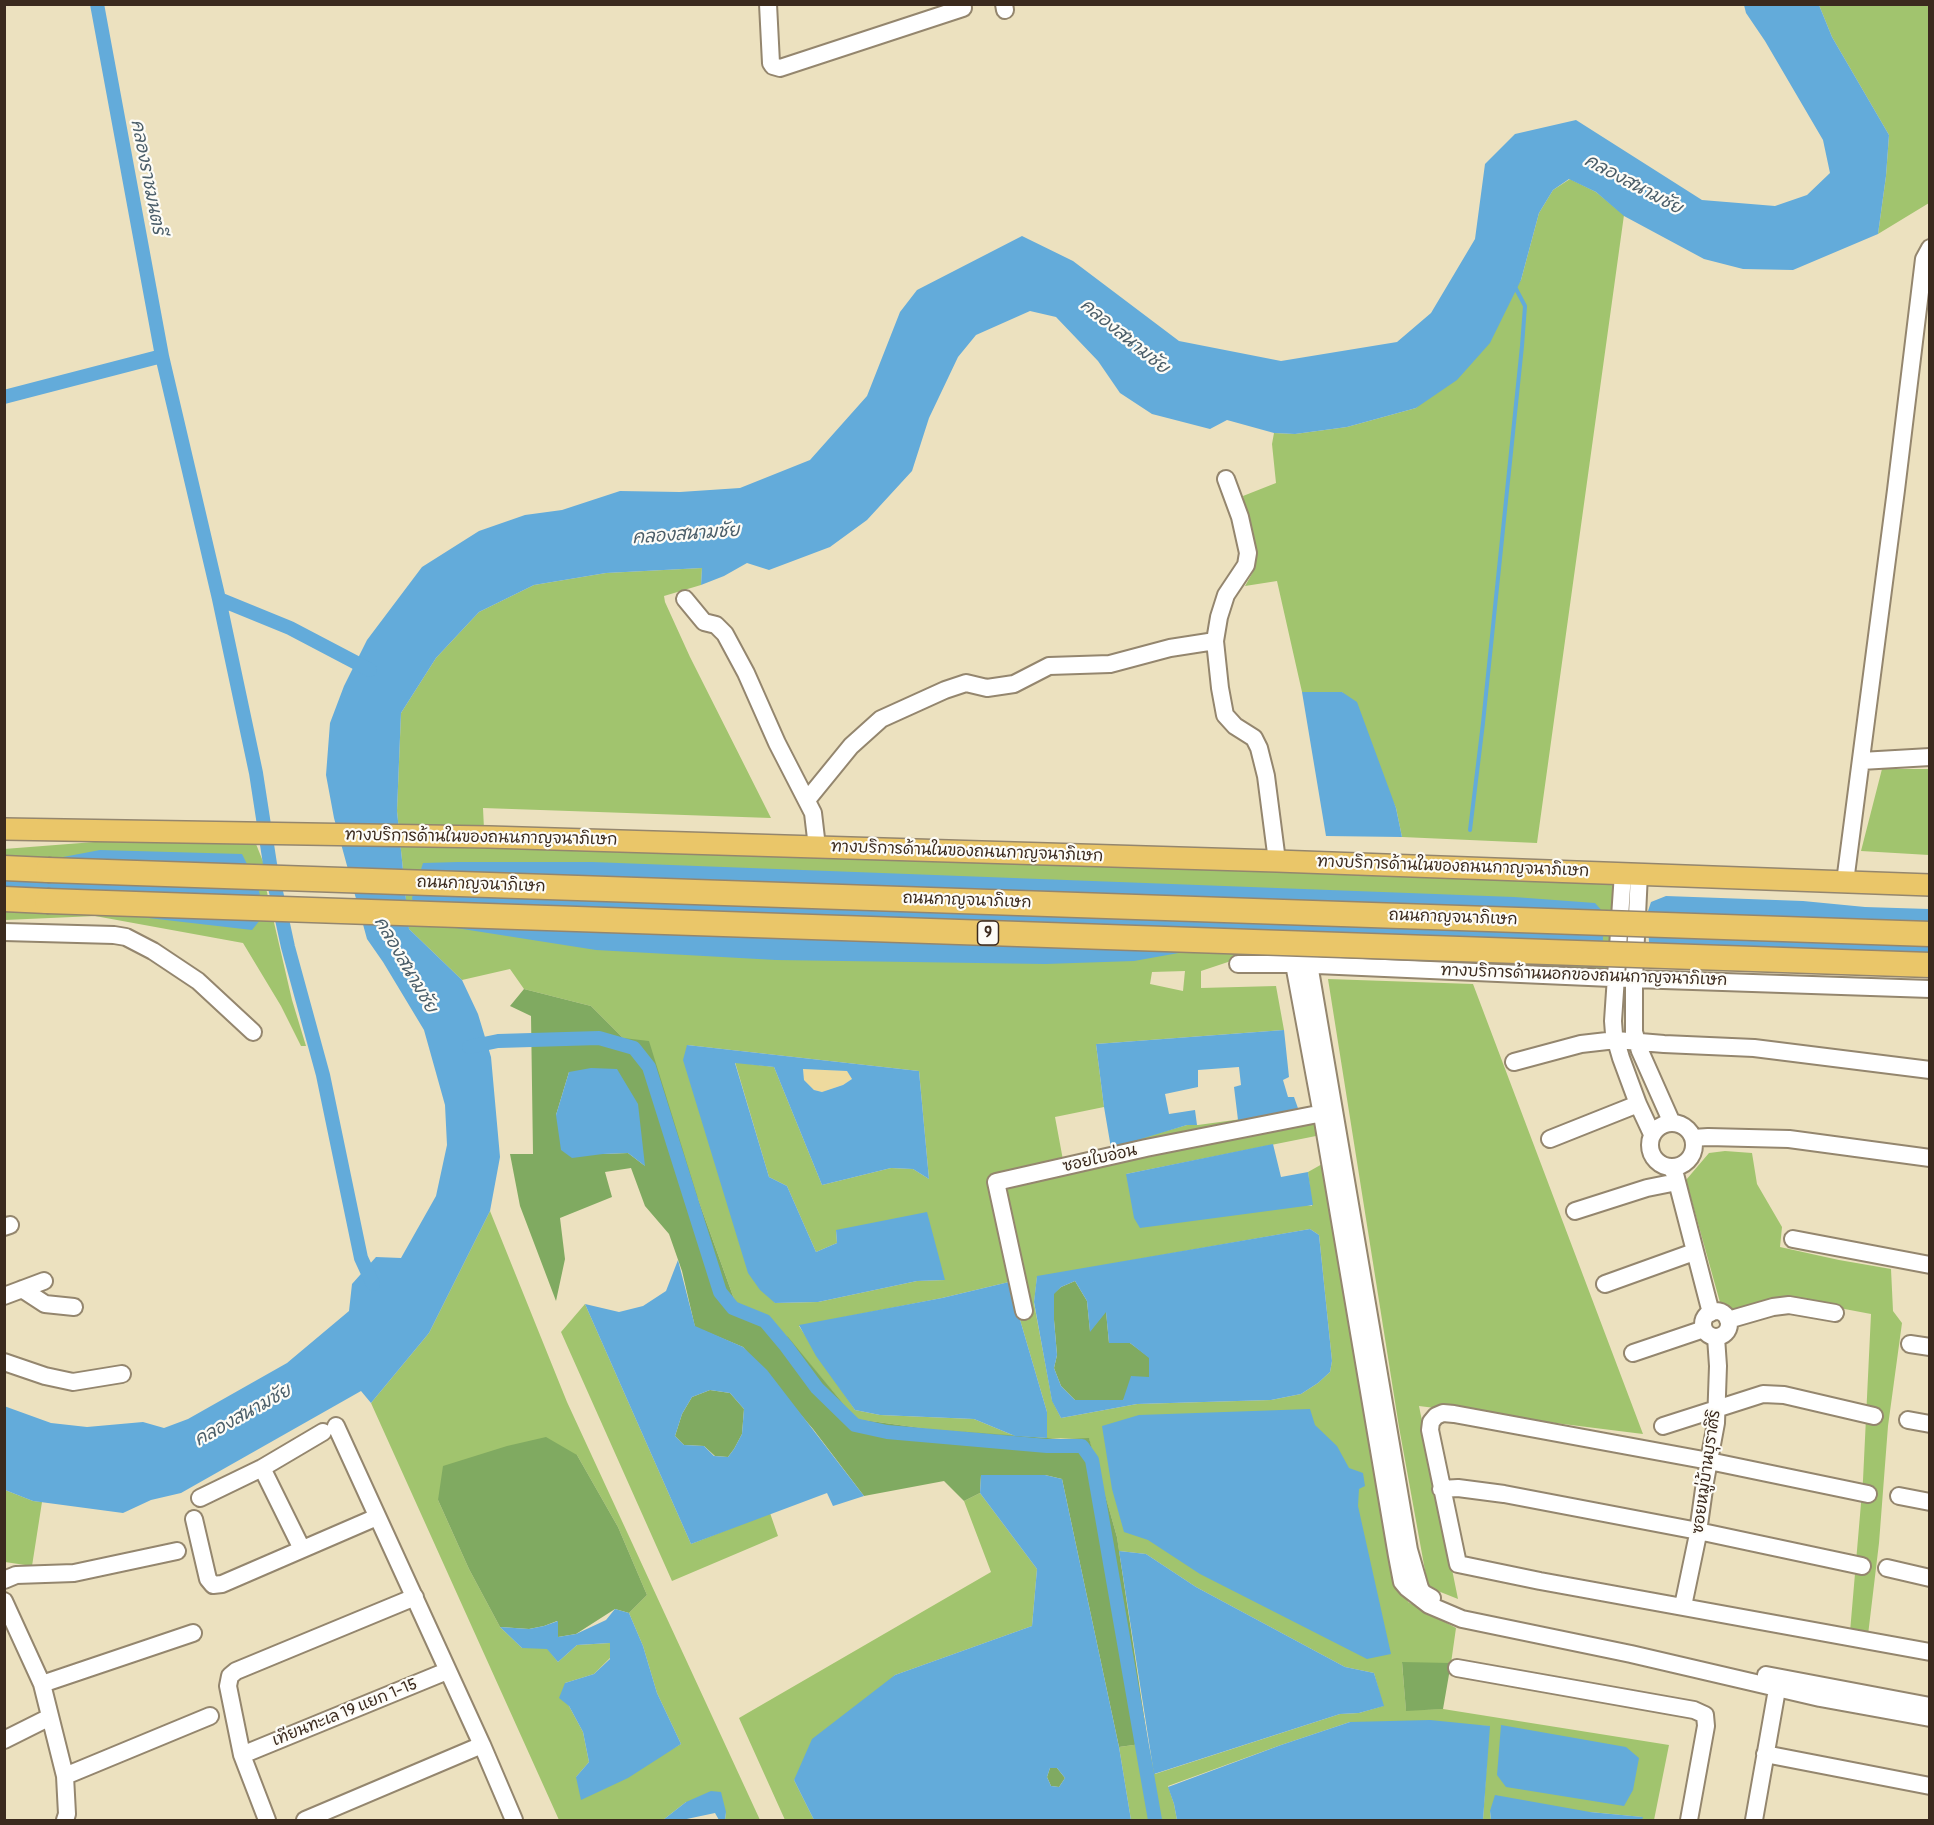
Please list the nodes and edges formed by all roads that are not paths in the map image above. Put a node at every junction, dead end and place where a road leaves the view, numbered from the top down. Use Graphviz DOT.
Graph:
graph roads {
  1 [pos="768,4"];
  2 [pos="963,8"];
  3 [pos="1929,248"];
  4 [pos="1226,480"];
  5 [pos="685,599"];
  6 [pos="1215,641"];
  7 [pos="1929,757"];
  8 [pos="1861,760"];
  9 [pos="807,800"];
  10 [pos="4,818"];
  11 [pos="4,829"];
  12 [pos="144,832"];
  13 [pos="4,839"];
  14 [pos="817,847"];
  15 [pos="1277,861"];
  16 [pos="4,868"];
  17 [pos="1631,873"];
  18 [pos="1845,882"];
  19 [pos="1929,885"];
  20 [pos="4,899"];
  21 [pos="4,932"];
  22 [pos="1929,934"];
  23 [pos="1238,964"];
  24 [pos="1302,964"];
  25 [pos="1929,965"];
  26 [pos="1617,978"];
  27 [pos="1634,979"];
  28 [pos="1929,988"];
  29 [pos="253,1032"];
  30 [pos="1616,1040"];
  31 [pos="1637,1043"];
  32 [pos="1514,1062"];
  33 [pos="1929,1070"];
  34 [pos="1638,1104"];
  35 [pos="1328,1113"];
  36 [pos="1672,1123"];
  37 [pos="1652,1134"];
  38 [pos="1693,1138"];
  39 [pos="1550,1139"];
  40 [pos="1929,1158"];
  41 [pos="1674,1175"];
  42 [pos="1575,1211"];
  43 [pos="1793,1239"];
  44 [pos="1694,1252"];
  45 [pos="1929,1265"];
  46 [pos="44,1281"];
  47 [pos="1605,1284"];
  48 [pos="22,1289"];
  49 [pos="4,1296"];
  50 [pos="74,1307"];
  51 [pos="1024,1311"];
  52 [pos="1711,1313"];
  53 [pos="1835,1313"];
  54 [pos="1728,1320"];
  55 [pos="1710,1333"];
  56 [pos="1910,1344"];
  57 [pos="1929,1347"];
  58 [pos="1633,1353"];
  59 [pos="4,1362"];
  60 [pos="122,1374"];
  61 [pos="1717,1408"];
  62 [pos="1874,1416"];
  63 [pos="1908,1420"];
  64 [pos="1929,1424"];
  65 [pos="1663,1426"];
  66 [pos="1709,1461"];
  67 [pos="262,1468"];
  68 [pos="1442,1489"];
  69 [pos="1868,1494"];
  70 [pos="1899,1496"];
  71 [pos="200,1498"];
  72 [pos="1929,1502"];
  73 [pos="377,1517"];
  74 [pos="194,1519"];
  75 [pos="1698,1532"];
  76 [pos="302,1549"];
  77 [pos="177,1551"];
  78 [pos="1862,1566"];
  79 [pos="1887,1568"];
  80 [pos="1929,1578"];
  81 [pos="4,1580"];
  82 [pos="415,1597"];
  83 [pos="4,1601"];
  84 [pos="1683,1606"];
  85 [pos="10,1626"];
  86 [pos="193,1633"];
  87 [pos="1929,1652"];
  88 [pos="1457,1668"];
  89 [pos="447,1671"];
  90 [pos="1778,1683"];
  91 [pos="42,1684"];
  92 [pos="1927,1712"];
  93 [pos="210,1716"];
  94 [pos="50,1717"];
  95 [pos="4,1740"];
  96 [pos="482,1745"];
  97 [pos="1765,1754"];
  98 [pos="242,1755"];
  99 [pos="65,1776"];
  100 [pos="1929,1786"];
  101 [pos="1759,1820"];
  102 [pos="65,1821"];
  103 [pos="267,1821"];
  104 [pos="305,1821"];
  105 [pos="514,1821"];
  106 [pos="1689,1821"];
  1 -- 2 [label="street"];
  3 -- 8 [label="street"];
  4 -- 6 [label="street"];
  5 -- 9 [label="street"];
  6 -- 9 [label="street"];
  6 -- 15 [label="street"];
  7 -- 8 [label="street"];
  8 -- 18 [label="street"];
  9 -- 14 [label="street"];
  10 -- 12 [label="main road"];
  11 -- 12 [label="main road, ทางบริการด้านในของถนนกาญจนาภิเษก"];
  12 -- 13 [label="main road"];
  12 -- 14 [label="main road, ทางบริการด้านในของถนนกาญจนาภิเษก"];
  14 -- 15 [label="main road, ทางบริการด้านในของถนนกาญจนาภิเษก"];
  15 -- 17 [label="main road, ทางบริการด้านในของถนนกาญจนาภิเษก"];
  16 -- 22 [label="highway, ถนนกาญจนาภิเษก / 9, bridge"];
  17 -- 18 [label="main road, ทางบริการด้านในของถนนกาญจนาภิเษก"];
  17 -- 26 [label="street"];
  17 -- 27 [label="street"];
  18 -- 19 [label="main road, ทางบริการด้านในของถนนกาญจนาภิเษก"];
  20 -- 25 [label="highway, ถนนกาญจนาภิเษก / 9, bridge"];
  21 -- 29 [label="street"];
  23 -- 24 [label="street, ทางบริการด้านนอกของถนนกาญจนาภิเษก"];
  24 -- 26 [label="street, ทางบริการด้านนอกของถนนกาญจนาภิเษก"];
  24 -- 35 [label="street"];
  26 -- 27 [label="street, ทางบริการด้านนอกของถนนกาญจนาภิเษก"];
  26 -- 30 [label="street"];
  27 -- 28 [label="street, ทางบริการด้านนอกของถนนกาญจนาภิเษก"];
  27 -- 31 [label="street"];
  30 -- 31 [label="street"];
  30 -- 32 [label="street"];
  30 -- 34 [label="street"];
  31 -- 33 [label="street"];
  31 -- 36 [label="street"];
  34 -- 37 [label="street"];
  34 -- 39 [label="street"];
  35 -- 51 [label="street, ซอยใบอ่อน"];
  35 -- 90 [label="street"];
  36 -- 37 [label="street"];
  36 -- 38 [label="street"];
  37 -- 41 [label="street"];
  38 -- 40 [label="street"];
  38 -- 41 [label="street"];
  41 -- 42 [label="street"];
  41 -- 44 [label="street"];
  43 -- 45 [label="street"];
  44 -- 47 [label="street"];
  44 -- 52 [label="street"];
  46 -- 48 [label="street"];
  48 -- 49 [label="street"];
  48 -- 50 [label="street"];
  52 -- 54 [label="street"];
  52 -- 55 [label="street, ซอยหมู่บ้านบุราศิริ"];
  53 -- 54 [label="street"];
  54 -- 55 [label="street"];
  55 -- 58 [label="street"];
  55 -- 61 [label="street, ซอยหมู่บ้านบุราศิริ"];
  56 -- 57 [label="street"];
  59 -- 60 [label="street"];
  61 -- 62 [label="street"];
  61 -- 65 [label="street"];
  61 -- 66 [label="street, ซอยหมู่บ้านบุราศิริ"];
  63 -- 64 [label="street"];
  66 -- 68 [label="street"];
  66 -- 69 [label="street"];
  66 -- 75 [label="street, ซอยหมู่บ้านบุราศิริ"];
  67 -- 71 [label="street"];
  67 -- 73 [label="street"];
  67 -- 76 [label="street"];
  68 -- 75 [label="street"];
  68 -- 84 [label="street"];
  70 -- 72 [label="street"];
  73 -- 76 [label="street"];
  73 -- 82 [label="street"];
  74 -- 76 [label="street"];
  75 -- 78 [label="street"];
  75 -- 84 [label="street, ซอยหมู่บ้านบุราศิริ"];
  77 -- 81 [label="street"];
  79 -- 80 [label="street"];
  82 -- 89 [label="street"];
  82 -- 98 [label="street"];
  83 -- 85 [label="street"];
  84 -- 87 [label="street"];
  85 -- 91 [label="street"];
  86 -- 91 [label="street"];
  88 -- 106 [label="street"];
  89 -- 96 [label="street"];
  89 -- 98 [label="street, เทียนทะเล 19 แยก 1-15"];
  90 -- 92 [label="street"];
  90 -- 97 [label="street"];
  91 -- 94 [label="street"];
  93 -- 99 [label="street"];
  94 -- 95 [label="street"];
  94 -- 99 [label="street"];
  96 -- 104 [label="street"];
  96 -- 105 [label="street"];
  97 -- 100 [label="street"];
  97 -- 101 [label="street"];
  98 -- 103 [label="street"];
  99 -- 102 [label="street"];
}
